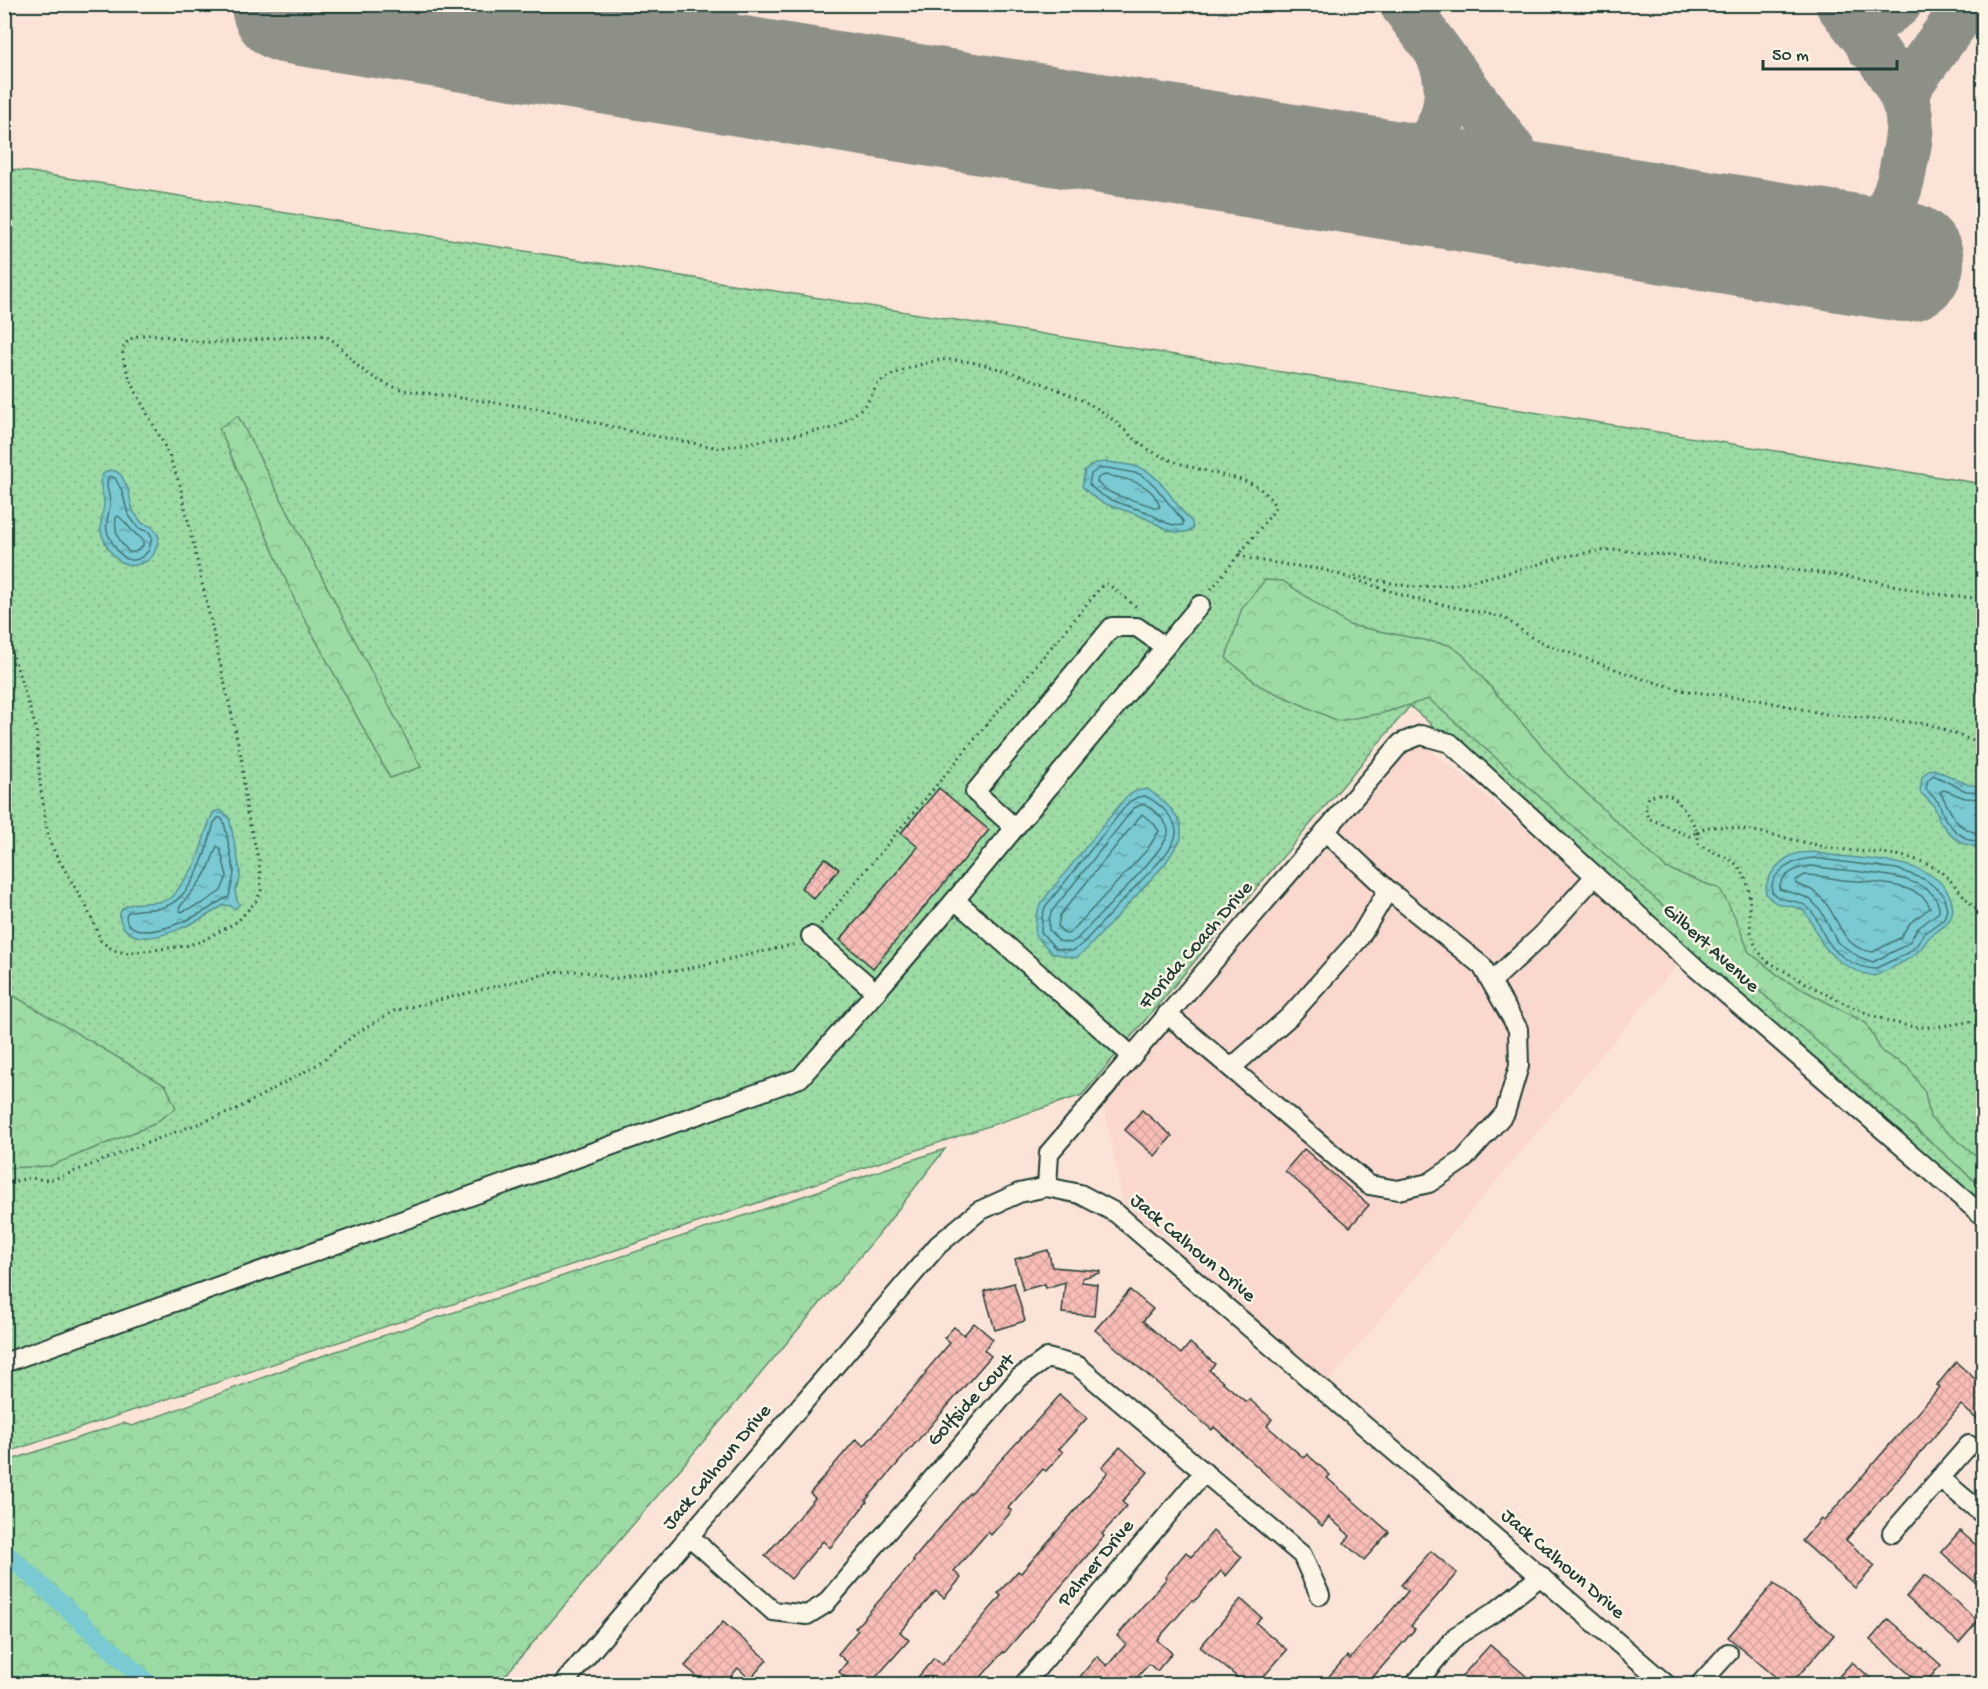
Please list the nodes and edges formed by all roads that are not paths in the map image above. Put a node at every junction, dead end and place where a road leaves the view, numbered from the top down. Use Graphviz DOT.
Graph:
graph roads {
  1 [pos="1200,605"];
  2 [pos="1165,647"];
  3 [pos="1401,742"];
  4 [pos="1015,828"];
  5 [pos="1325,831"];
  6 [pos="1594,876"];
  7 [pos="1388,890"];
  8 [pos="955,900"];
  9 [pos="805,940"];
  10 [pos="1492,981"];
  11 [pos="876,992"];
  12 [pos="1167,1014"];
  13 [pos="1132,1056"];
  14 [pos="1231,1068"];
  15 [pos="1047,1187"];
  16 [pos="1983,1217"];
  17 [pos="4,1363"];
  18 [pos="1969,1445"];
  19 [pos="1204,1472"];
  20 [pos="1940,1478"];
  21 [pos="1983,1515"];
  22 [pos="1892,1533"];
  23 [pos="689,1536"];
  24 [pos="1541,1576"];
  25 [pos="1320,1595"];
  26 [pos="1728,1653"];
  27 [pos="564,1684"];
  28 [pos="1024,1684"];
  29 [pos="1415,1684"];
  30 [pos="1666,1684"];
  31 [pos="1700,1684"];
  1 -- 2 [label="street"];
  2 -- 4 [label="street"];
  2 -- 4 [label="street"];
  3 -- 5 [label="street, Florida Coach Drive"];
  3 -- 6 [label="street, Gilbert Avenue"];
  4 -- 8 [label="street"];
  5 -- 7 [label="street"];
  5 -- 12 [label="street, Florida Coach Drive"];
  6 -- 10 [label="street"];
  6 -- 16 [label="street, Gilbert Avenue"];
  7 -- 10 [label="street"];
  7 -- 14 [label="street"];
  8 -- 11 [label="street"];
  8 -- 13 [label="street"];
  9 -- 11 [label="street"];
  10 -- 14 [label="street"];
  11 -- 17 [label="street"];
  12 -- 13 [label="street, Florida Coach Drive"];
  12 -- 14 [label="street"];
  13 -- 15 [label="street, Florida Coach Drive"];
  15 -- 23 [label="street, Jack Calhoun Drive"];
  15 -- 24 [label="street, Jack Calhoun Drive"];
  18 -- 20 [label="street"];
  19 -- 23 [label="street, Golfside Court"];
  19 -- 25 [label="street, Golfside Court"];
  19 -- 28 [label="street, Palmer Drive"];
  20 -- 21 [label="street"];
  20 -- 22 [label="street"];
  23 -- 27 [label="street, Jack Calhoun Drive"];
  24 -- 29 [label="street"];
  24 -- 30 [label="street, Jack Calhoun Drive"];
  26 -- 31 [label="street"];
}
